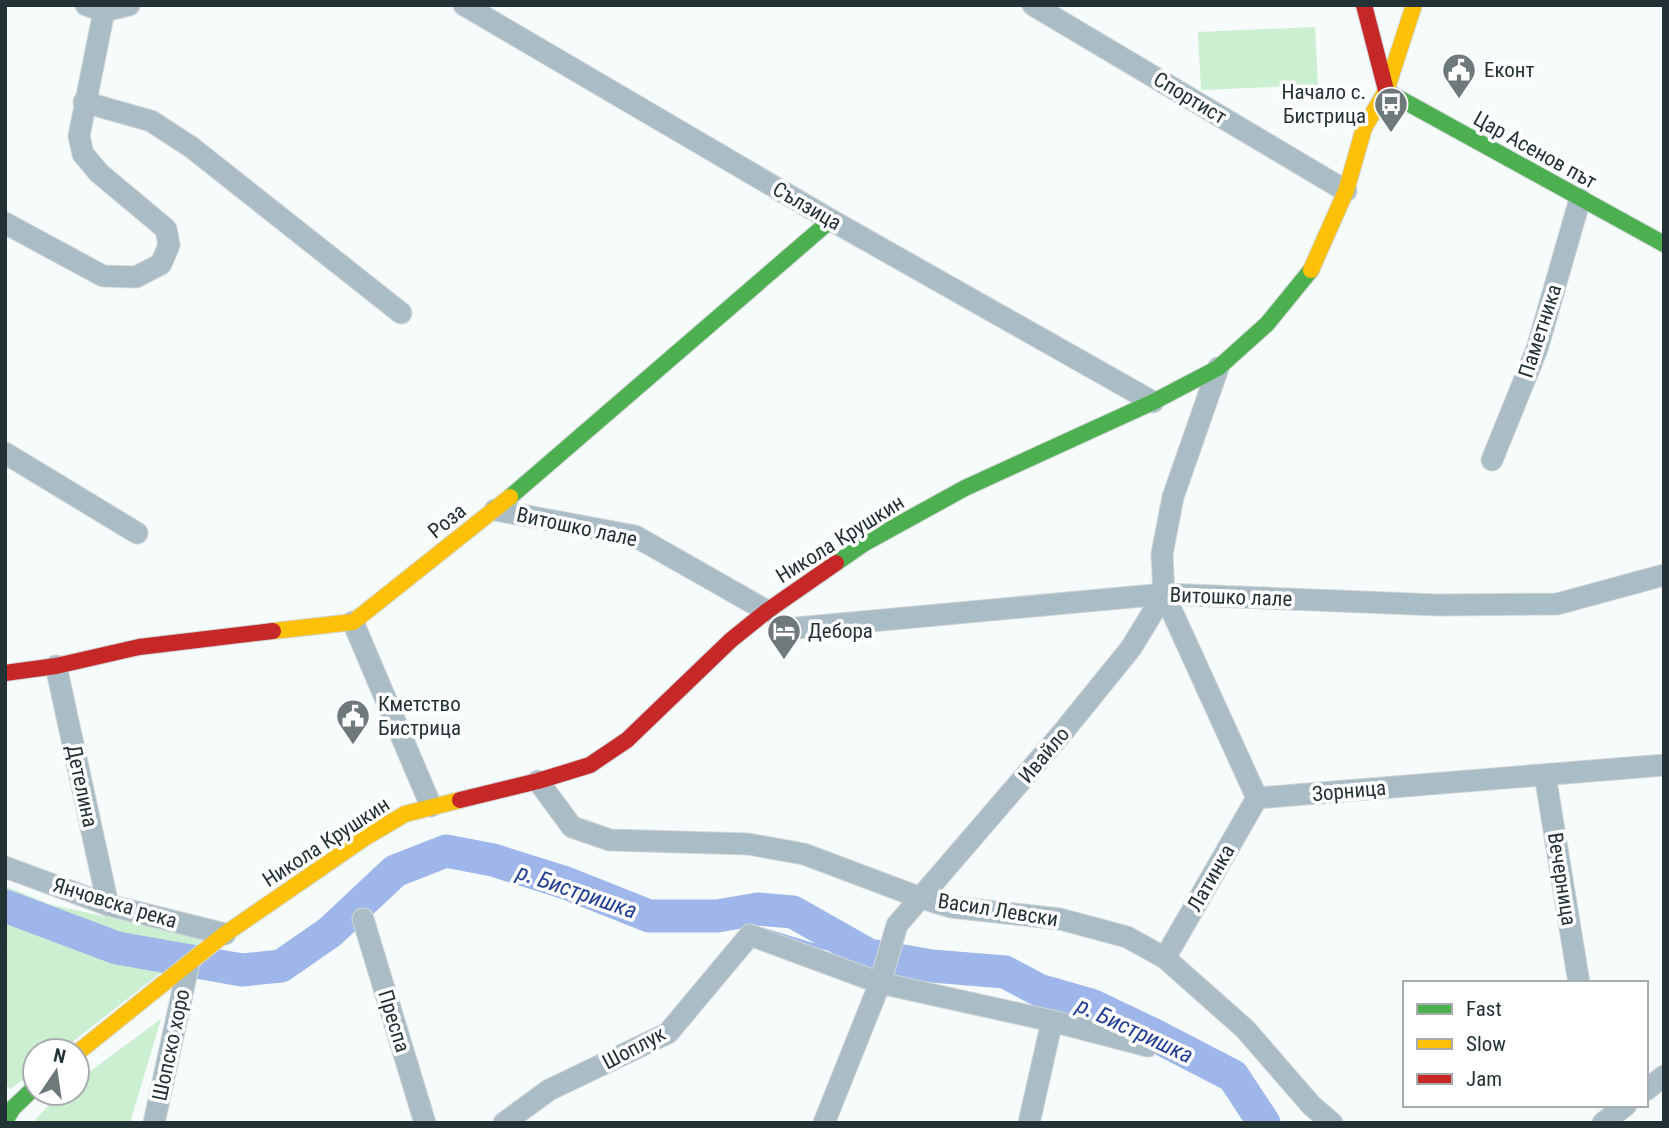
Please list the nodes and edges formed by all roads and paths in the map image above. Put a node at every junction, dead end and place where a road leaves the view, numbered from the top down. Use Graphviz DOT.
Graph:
graph roads {
  1 [pos="129,5"];
  2 [pos="464,5"];
  3 [pos="1033,5"];
  4 [pos="1364,5"];
  5 [pos="1414,5"];
  6 [pos="95,8"];
  7 [pos="1386,91"];
  8 [pos="84,102"];
  9 [pos="1346,191"];
  10 [pos="1580,199"];
  11 [pos="831,220"];
  12 [pos="5,223"];
  13 [pos="1664,244"];
  14 [pos="401,313"];
  15 [pos="1217,368"];
  16 [pos="1153,402"];
  17 [pos="5,453"];
  18 [pos="1492,460"];
  19 [pos="495,510"];
  20 [pos="137,533"];
  21 [pos="1664,575"];
  22 [pos="1164,594"];
  23 [pos="767,611"];
  24 [pos="353,622"];
  25 [pos="796,628"];
  26 [pos="57,666"];
  27 [pos="5,673"];
  28 [pos="1664,765"];
  29 [pos="1545,775"];
  30 [pos="538,782"];
  31 [pos="1257,799"];
  32 [pos="431,806"];
  33 [pos="5,867"];
  34 [pos="921,898"];
  35 [pos="108,905"];
  36 [pos="363,919"];
  37 [pos="221,938"];
  38 [pos="1165,958"];
  39 [pos="188,967"];
  40 [pos="1578,981"];
  41 [pos="880,983"];
  42 [pos="1052,1021"];
  43 [pos="91,1042"];
  44 [pos="1147,1046"];
  45 [pos="1664,1076"];
  46 [pos="1648,1088"];
  47 [pos="21,1100"];
  48 [pos="1623,1107"];
  49 [pos="5,1121"];
  50 [pos="154,1123"];
  51 [pos="425,1123"];
  52 [pos="504,1123"];
  53 [pos="824,1123"];
  54 [pos="1029,1123"];
  55 [pos="1332,1123"];
  56 [pos="1602,1123"];
  1 -- 6 [label="street"];
  2 -- 11 [label="street, Сълзица"];
  3 -- 9 [label="street, Спортист"];
  4 -- 7 [label="street"];
  5 -- 7 [label="street, Никола Крушкин"];
  6 -- 8 [label="street"];
  7 -- 9 [label="street, Никола Крушкин"];
  7 -- 10 [label="street, Цар Асенов път"];
  8 -- 12 [label="street"];
  8 -- 14 [label="street"];
  9 -- 15 [label="street, Никола Крушкин"];
  10 -- 13 [label="street, Цар Асенов път"];
  10 -- 18 [label="street, Паметника"];
  11 -- 16 [label="street, Сълзица"];
  11 -- 19 [label="street, Роза"];
  15 -- 16 [label="street, Никола Крушкин"];
  15 -- 22 [label="street"];
  16 -- 23 [label="street, Никола Крушкин"];
  17 -- 20 [label="street"];
  19 -- 23 [label="street, Витошко лале"];
  19 -- 24 [label="street, Роза"];
  21 -- 22 [label="street, Витошко лале"];
  22 -- 25 [label="street, Витошко лале"];
  22 -- 31 [label="street"];
  22 -- 34 [label="street, Ивайло"];
  23 -- 30 [label="street, Никола Крушкин"];
  24 -- 26 [label="street"];
  24 -- 32 [label="street"];
  26 -- 27 [label="street"];
  26 -- 35 [label="street, Детелина"];
  28 -- 29 [label="street, Зорница"];
  29 -- 31 [label="street, Зорница"];
  29 -- 40 [label="street, Вечерница"];
  30 -- 32 [label="street, Никола Крушкин"];
  30 -- 34 [label="street, Васил Левски"];
  31 -- 38 [label="street, Латинка"];
  32 -- 37 [label="street, Никола Крушкин"];
  33 -- 35 [label="street, Янчовска река"];
  34 -- 38 [label="street, Васил Левски"];
  34 -- 41 [label="street, Ивайло"];
  35 -- 37 [label="street, Янчовска река"];
  36 -- 51 [label="street, Преспа"];
  37 -- 39 [label="street, Никола Крушкин"];
  38 -- 55 [label="street, Васил Левски"];
  39 -- 43 [label="street, Никола Крушкин"];
  39 -- 50 [label="street, Шопско хоро"];
  41 -- 42 [label="street"];
  41 -- 52 [label="street, Шоплук"];
  41 -- 53 [label="street, Ивайло"];
  42 -- 44 [label="street"];
  42 -- 54 [label="street"];
  45 -- 46 [label="street"];
  47 -- 49 [label="street"];
  48 -- 56 [label="street"];
}
